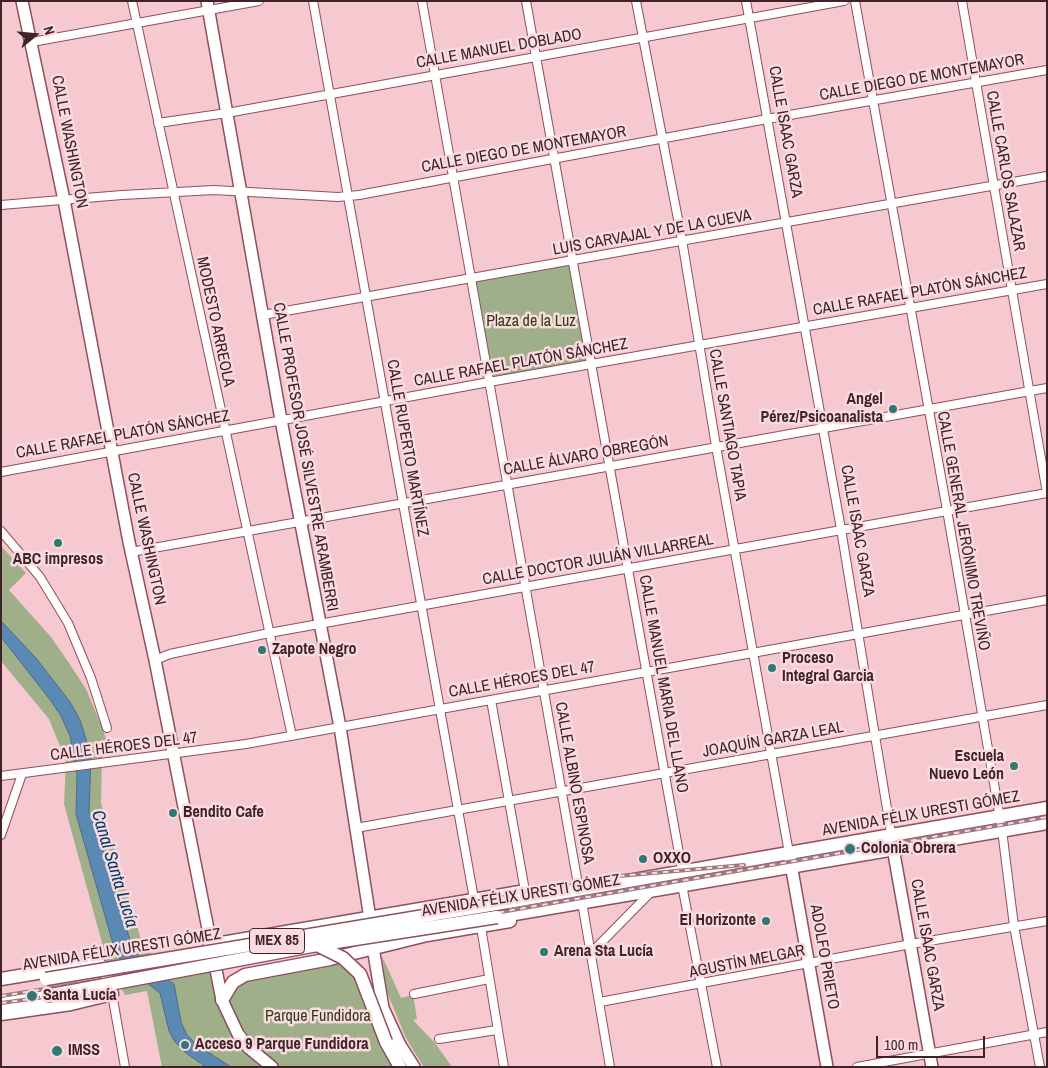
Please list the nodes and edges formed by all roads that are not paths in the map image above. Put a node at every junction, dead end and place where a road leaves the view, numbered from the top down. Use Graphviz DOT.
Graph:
graph roads {
  1 [pos="22,1"];
  2 [pos="132,1"];
  3 [pos="259,1"];
  4 [pos="313,1"];
  5 [pos="422,1"];
  6 [pos="526,1"];
  7 [pos="636,1"];
  8 [pos="746,1"];
  9 [pos="844,1"];
  10 [pos="855,1"];
  11 [pos="962,1"];
  12 [pos="208,6"];
  13 [pos="749,18"];
  14 [pos="137,24"];
  15 [pos="642,37"];
  16 [pos="32,42"];
  17 [pos="535,57"];
  18 [pos="1047,70"];
  19 [pos="436,75"];
  20 [pos="975,82"];
  21 [pos="330,94"];
  22 [pos="872,100"];
  23 [pos="227,113"];
  24 [pos="767,119"];
  25 [pos="158,123"];
  26 [pos="663,139"];
  27 [pos="554,160"];
  28 [pos="1047,176"];
  29 [pos="452,177"];
  30 [pos="993,185"];
  31 [pos="241,191"];
  32 [pos="173,192"];
  33 [pos="349,196"];
  34 [pos="64,200"];
  35 [pos="892,204"];
  36 [pos="1,205"];
  37 [pos="785,224"];
  38 [pos="682,240"];
  39 [pos="572,262"];
  40 [pos="470,280"];
  41 [pos="1047,284"];
  42 [pos="1011,290"];
  43 [pos="367,298"];
  44 [pos="910,309"];
  45 [pos="263,316"];
  46 [pos="804,327"];
  47 [pos="699,345"];
  48 [pos="591,364"];
  49 [pos="489,382"];
  50 [pos="1047,388"];
  51 [pos="1029,391"];
  52 [pos="384,402"];
  53 [pos="927,409"];
  54 [pos="281,420"];
  55 [pos="821,428"];
  56 [pos="224,431"];
  57 [pos="716,446"];
  58 [pos="112,451"];
  59 [pos="611,466"];
  60 [pos="1,472"];
  61 [pos="506,485"];
  62 [pos="1047,493"];
  63 [pos="403,504"];
  64 [pos="947,510"];
  65 [pos="300,521"];
  66 [pos="841,529"];
  67 [pos="246,530"];
  68 [pos="1,531"];
  69 [pos="734,549"];
  70 [pos="131,552"];
  71 [pos="629,569"];
  72 [pos="526,587"];
  73 [pos="1047,600"];
  74 [pos="421,605"];
  75 [pos="964,615"];
  76 [pos="319,624"];
  77 [pos="269,632"];
  78 [pos="858,633"];
  79 [pos="753,652"];
  80 [pos="155,660"];
  81 [pos="647,672"];
  82 [pos="544,690"];
  83 [pos="491,700"];
  84 [pos="1047,705"];
  85 [pos="439,709"];
  86 [pos="982,716"];
  87 [pos="340,727"];
  88 [pos="107,728"];
  89 [pos="876,734"];
  90 [pos="292,736"];
  91 [pos="174,754"];
  92 [pos="773,755"];
  93 [pos="665,773"];
  94 [pos="22,774"];
  95 [pos="1,776"];
  96 [pos="561,791"];
  97 [pos="509,801"];
  98 [pos="1047,808"];
  99 [pos="457,810"];
  100 [pos="999,817"];
  101 [pos="1047,823"];
  102 [pos="356,828"];
  103 [pos="1002,830"];
  104 [pos="1,836"];
  105 [pos="892,842"];
  106 [pos="789,853"];
  107 [pos="792,866"];
  108 [pos="682,870"];
  109 [pos="682,885"];
  110 [pos="653,890"];
  111 [pos="525,891"];
  112 [pos="581,896"];
  113 [pos="474,899"];
  114 [pos="550,901"];
  115 [pos="424,908"];
  116 [pos="370,919"];
  117 [pos="1047,922"];
  118 [pos="1014,926"];
  119 [pos="481,927"];
  120 [pos="427,935"];
  121 [pos="238,939"];
  122 [pos="911,944"];
  123 [pos="210,945"];
  124 [pos="317,945"];
  125 [pos="373,947"];
  126 [pos="591,953"];
  127 [pos="809,964"];
  128 [pos="245,975"];
  129 [pos="1,979"];
  130 [pos="488,979"];
  131 [pos="700,985"];
  132 [pos="1,986"];
  133 [pos="112,994"];
  134 [pos="414,994"];
  135 [pos="222,1000"];
  136 [pos="600,1002"];
  137 [pos="1,1004"];
  138 [pos="1,1014"];
  139 [pos="497,1030"];
  140 [pos="1047,1032"];
  141 [pos="1034,1034"];
  142 [pos="439,1039"];
  143 [pos="930,1053"];
  144 [pos="125,1067"];
  145 [pos="272,1067"];
  146 [pos="400,1067"];
  147 [pos="414,1067"];
  148 [pos="504,1067"];
  149 [pos="610,1067"];
  150 [pos="717,1067"];
  151 [pos="827,1067"];
  152 [pos="856,1067"];
  153 [pos="932,1067"];
  154 [pos="1040,1067"];
  1 -- 16 [label="main road, CALLE WASHINGTON"];
  2 -- 14 [label="street, MODESTO ARREOLA"];
  3 -- 12 [label="street"];
  4 -- 21 [label="street, CALLE RUPERTO MARTÍNEZ"];
  5 -- 19 [label="street, CALLE ALBINO ESPINOSA"];
  6 -- 17 [label="street, CALLE MANUEL MARIA DEL LLANO"];
  7 -- 15 [label="street, CALLE SANTIAGO TAPIA"];
  8 -- 13 [label="street, CALLE ISAAC GARZA"];
  9 -- 13 [label="street, CALLE MANUEL DOBLADO"];
  10 -- 22 [label="street, CALLE GENERAL JERÓNIMO TREVIÑO"];
  11 -- 20 [label="street, CALLE CARLOS SALAZAR"];
  12 -- 14 [label="street"];
  12 -- 23 [label="main road, CALLE PROFESOR JOSÉ SILVESTRE ARAMBERRI"];
  13 -- 15 [label="street, CALLE MANUEL DOBLADO"];
  13 -- 24 [label="street, CALLE ISAAC GARZA"];
  14 -- 16 [label="street"];
  14 -- 25 [label="street, MODESTO ARREOLA"];
  15 -- 17 [label="street, CALLE MANUEL DOBLADO"];
  15 -- 26 [label="street, CALLE SANTIAGO TAPIA"];
  16 -- 34 [label="main road, CALLE WASHINGTON"];
  17 -- 19 [label="street, CALLE MANUEL DOBLADO"];
  17 -- 27 [label="street, CALLE MANUEL MARIA DEL LLANO"];
  18 -- 20 [label="street, CALLE DIEGO DE MONTEMAYOR"];
  19 -- 21 [label="street, CALLE MANUEL DOBLADO"];
  19 -- 29 [label="street, CALLE ALBINO ESPINOSA"];
  20 -- 22 [label="street, CALLE DIEGO DE MONTEMAYOR"];
  20 -- 30 [label="street, CALLE CARLOS SALAZAR"];
  21 -- 23 [label="street, CALLE MANUEL DOBLADO"];
  21 -- 33 [label="street, CALLE RUPERTO MARTÍNEZ"];
  22 -- 24 [label="street, CALLE DIEGO DE MONTEMAYOR"];
  22 -- 35 [label="street, CALLE GENERAL JERÓNIMO TREVIÑO"];
  23 -- 25 [label="street, CALLE MANUEL DOBLADO"];
  23 -- 31 [label="main road, CALLE PROFESOR JOSÉ SILVESTRE ARAMBERRI"];
  24 -- 26 [label="street, CALLE DIEGO DE MONTEMAYOR"];
  24 -- 37 [label="street, CALLE ISAAC GARZA"];
  25 -- 32 [label="street, MODESTO ARREOLA"];
  26 -- 27 [label="street, CALLE DIEGO DE MONTEMAYOR"];
  26 -- 38 [label="street, CALLE SANTIAGO TAPIA"];
  27 -- 29 [label="street, CALLE DIEGO DE MONTEMAYOR"];
  27 -- 39 [label="street, CALLE MANUEL MARIA DEL LLANO"];
  28 -- 30 [label="street, LUIS CARVAJAL Y DE LA CUEVA"];
  29 -- 33 [label="street, CALLE DIEGO DE MONTEMAYOR"];
  29 -- 40 [label="street, CALLE ALBINO ESPINOSA"];
  30 -- 35 [label="street, LUIS CARVAJAL Y DE LA CUEVA"];
  30 -- 42 [label="street, CALLE CARLOS SALAZAR"];
  31 -- 32 [label="street, CALLE DIEGO DE MONTEMAYOR"];
  31 -- 33 [label="street, CALLE DIEGO DE MONTEMAYOR"];
  31 -- 45 [label="main road, CALLE PROFESOR JOSÉ SILVESTRE ARAMBERRI"];
  32 -- 34 [label="street, CALLE DIEGO DE MONTEMAYOR"];
  32 -- 56 [label="street, MODESTO ARREOLA"];
  33 -- 43 [label="street, CALLE RUPERTO MARTÍNEZ"];
  34 -- 36 [label="street, CALLE DIEGO DE MONTEMAYOR"];
  34 -- 58 [label="main road, CALLE WASHINGTON"];
  35 -- 37 [label="street, LUIS CARVAJAL Y DE LA CUEVA"];
  35 -- 44 [label="street, CALLE GENERAL JERÓNIMO TREVIÑO"];
  37 -- 38 [label="street, LUIS CARVAJAL Y DE LA CUEVA"];
  37 -- 46 [label="street, CALLE ISAAC GARZA"];
  38 -- 39 [label="street, LUIS CARVAJAL Y DE LA CUEVA"];
  38 -- 47 [label="street, CALLE SANTIAGO TAPIA"];
  39 -- 40 [label="street, LUIS CARVAJAL Y DE LA CUEVA"];
  39 -- 48 [label="street, CALLE MANUEL MARIA DEL LLANO"];
  40 -- 43 [label="street, LUIS CARVAJAL Y DE LA CUEVA"];
  40 -- 49 [label="street, CALLE ALBINO ESPINOSA"];
  41 -- 42 [label="street, CALLE RAFAEL PLATÓN SÁNCHEZ"];
  42 -- 44 [label="street, CALLE RAFAEL PLATÓN SÁNCHEZ"];
  42 -- 51 [label="street, CALLE CARLOS SALAZAR"];
  43 -- 45 [label="street, LUIS CARVAJAL Y DE LA CUEVA"];
  43 -- 52 [label="street, CALLE RUPERTO MARTÍNEZ"];
  44 -- 46 [label="street, CALLE RAFAEL PLATÓN SÁNCHEZ"];
  44 -- 53 [label="street, CALLE GENERAL JERÓNIMO TREVIÑO"];
  45 -- 54 [label="main road, CALLE PROFESOR JOSÉ SILVESTRE ARAMBERRI"];
  46 -- 47 [label="street, CALLE RAFAEL PLATÓN SÁNCHEZ"];
  46 -- 55 [label="street, CALLE ISAAC GARZA"];
  47 -- 48 [label="street, CALLE RAFAEL PLATÓN SÁNCHEZ"];
  47 -- 57 [label="street, CALLE SANTIAGO TAPIA"];
  48 -- 49 [label="street, CALLE RAFAEL PLATÓN SÁNCHEZ"];
  48 -- 59 [label="street, CALLE MANUEL MARIA DEL LLANO"];
  49 -- 52 [label="street, CALLE RAFAEL PLATÓN SÁNCHEZ"];
  49 -- 61 [label="street, CALLE ALBINO ESPINOSA"];
  50 -- 51 [label="street, CALLE ÁLVARO OBREGÓN"];
  51 -- 53 [label="street, CALLE ÁLVARO OBREGÓN"];
  51 -- 62 [label="street, CALLE CARLOS SALAZAR"];
  52 -- 54 [label="street, CALLE RAFAEL PLATÓN SÁNCHEZ"];
  52 -- 63 [label="street, CALLE RUPERTO MARTÍNEZ"];
  53 -- 55 [label="street, CALLE ÁLVARO OBREGÓN"];
  53 -- 64 [label="street, CALLE GENERAL JERÓNIMO TREVIÑO"];
  54 -- 56 [label="street, CALLE RAFAEL PLATÓN SÁNCHEZ"];
  54 -- 65 [label="main road, CALLE PROFESOR JOSÉ SILVESTRE ARAMBERRI"];
  55 -- 57 [label="street, CALLE ÁLVARO OBREGÓN"];
  55 -- 66 [label="street, CALLE ISAAC GARZA"];
  56 -- 58 [label="street, CALLE RAFAEL PLATÓN SÁNCHEZ"];
  56 -- 67 [label="street, MODESTO ARREOLA"];
  57 -- 59 [label="street, CALLE ÁLVARO OBREGÓN"];
  57 -- 69 [label="street, CALLE SANTIAGO TAPIA"];
  58 -- 60 [label="street, CALLE RAFAEL PLATÓN SÁNCHEZ"];
  58 -- 70 [label="main road, CALLE WASHINGTON"];
  59 -- 61 [label="street, CALLE ÁLVARO OBREGÓN"];
  59 -- 71 [label="street, CALLE MANUEL MARIA DEL LLANO"];
  61 -- 63 [label="street, CALLE ÁLVARO OBREGÓN"];
  61 -- 72 [label="street, CALLE ALBINO ESPINOSA"];
  62 -- 64 [label="street, CALLE DOCTOR JULIÁN VILLARREAL"];
  63 -- 65 [label="street, CALLE ÁLVARO OBREGÓN"];
  63 -- 74 [label="street, CALLE RUPERTO MARTÍNEZ"];
  64 -- 66 [label="street, CALLE DOCTOR JULIÁN VILLARREAL"];
  64 -- 75 [label="street, CALLE GENERAL JERÓNIMO TREVIÑO"];
  65 -- 67 [label="street, CALLE ÁLVARO OBREGÓN"];
  65 -- 76 [label="main road, CALLE PROFESOR JOSÉ SILVESTRE ARAMBERRI"];
  66 -- 69 [label="street, CALLE DOCTOR JULIÁN VILLARREAL"];
  66 -- 78 [label="street, CALLE ISAAC GARZA"];
  67 -- 70 [label="street, CALLE ÁLVARO OBREGÓN"];
  67 -- 77 [label="street, MODESTO ARREOLA"];
  68 -- 88 [label="street"];
  69 -- 71 [label="street, CALLE DOCTOR JULIÁN VILLARREAL"];
  69 -- 79 [label="street, CALLE SANTIAGO TAPIA"];
  70 -- 80 [label="main road, CALLE WASHINGTON"];
  71 -- 72 [label="street, CALLE DOCTOR JULIÁN VILLARREAL"];
  71 -- 81 [label="street, CALLE MANUEL MARIA DEL LLANO"];
  72 -- 74 [label="street, CALLE DOCTOR JULIÁN VILLARREAL"];
  72 -- 82 [label="street, CALLE ALBINO ESPINOSA"];
  73 -- 75 [label="street, CALLE HÉROES DEL 47"];
  74 -- 76 [label="street, CALLE DOCTOR JULIÁN VILLARREAL"];
  74 -- 85 [label="street, CALLE RUPERTO MARTÍNEZ"];
  75 -- 78 [label="street, CALLE HÉROES DEL 47"];
  75 -- 86 [label="street, CALLE GENERAL JERÓNIMO TREVIÑO"];
  76 -- 77 [label="street, CALLE DOCTOR JULIÁN VILLARREAL"];
  76 -- 87 [label="main road, CALLE PROFESOR JOSÉ SILVESTRE ARAMBERRI"];
  77 -- 80 [label="street, CALLE DOCTOR JULIÁN VILLARREAL"];
  77 -- 90 [label="street, MODESTO ARREOLA"];
  78 -- 79 [label="street, CALLE HÉROES DEL 47"];
  78 -- 89 [label="street, CALLE ISAAC GARZA"];
  79 -- 81 [label="street, CALLE HÉROES DEL 47"];
  79 -- 92 [label="street, CALLE SANTIAGO TAPIA"];
  80 -- 91 [label="main road, CALLE WASHINGTON"];
  81 -- 82 [label="street, CALLE HÉROES DEL 47"];
  81 -- 93 [label="street, CALLE MANUEL MARIA DEL LLANO"];
  82 -- 83 [label="street, CALLE HÉROES DEL 47"];
  82 -- 96 [label="street, CALLE ALBINO ESPINOSA"];
  83 -- 85 [label="street, CALLE HÉROES DEL 47"];
  83 -- 97 [label="street"];
  84 -- 86 [label="street, JOAQUÍN GARZA LEAL"];
  85 -- 87 [label="street, CALLE HÉROES DEL 47"];
  85 -- 99 [label="street, CALLE RUPERTO MARTÍNEZ"];
  86 -- 89 [label="street, JOAQUÍN GARZA LEAL"];
  86 -- 100 [label="street, CALLE GENERAL JERÓNIMO TREVIÑO"];
  87 -- 90 [label="street, CALLE HÉROES DEL 47"];
  87 -- 102 [label="main road, CALLE PROFESOR JOSÉ SILVESTRE ARAMBERRI"];
  89 -- 92 [label="street, JOAQUÍN GARZA LEAL"];
  89 -- 105 [label="street, CALLE ISAAC GARZA"];
  90 -- 91 [label="street, CALLE HÉROES DEL 47"];
  91 -- 94 [label="street, CALLE HÉROES DEL 47"];
  91 -- 123 [label="main road, CALLE WASHINGTON"];
  92 -- 93 [label="street, JOAQUÍN GARZA LEAL"];
  92 -- 106 [label="street, CALLE SANTIAGO TAPIA"];
  93 -- 96 [label="street, JOAQUÍN GARZA LEAL"];
  93 -- 108 [label="street, CALLE MANUEL MARIA DEL LLANO"];
  94 -- 95 [label="street, CALLE HÉROES DEL 47"];
  94 -- 104 [label="street"];
  96 -- 97 [label="street, JOAQUÍN GARZA LEAL"];
  96 -- 112 [label="street, CALLE ALBINO ESPINOSA"];
  97 -- 99 [label="street, JOAQUÍN GARZA LEAL"];
  97 -- 111 [label="street"];
  98 -- 100 [label="main road, AVENIDA FÉLIX URESTI GÓMEZ / MEX 85"];
  99 -- 102 [label="street, JOAQUÍN GARZA LEAL"];
  99 -- 113 [label="street, CALLE RUPERTO MARTÍNEZ"];
  100 -- 103 [label="street, CALLE GENERAL JERÓNIMO TREVIÑO"];
  100 -- 105 [label="main road, AVENIDA FÉLIX URESTI GÓMEZ / MEX 85"];
  101 -- 103 [label="main road, AVENIDA FÉLIX URESTI GÓMEZ / MEX 85"];
  102 -- 116 [label="main road, CALLE PROFESOR JOSÉ SILVESTRE ARAMBERRI"];
  103 -- 105 [label="main road, AVENIDA FÉLIX URESTI GÓMEZ / MEX 85"];
  103 -- 118 [label="street, CALLE GENERAL JERÓNIMO TREVIÑO"];
  105 -- 106 [label="main road, AVENIDA FÉLIX URESTI GÓMEZ / MEX 85"];
  105 -- 107 [label="main road, AVENIDA FÉLIX URESTI GÓMEZ / MEX 85"];
  105 -- 122 [label="main road, CALLE ISAAC GARZA"];
  106 -- 107 [label="main road, ADOLFO PRIETO"];
  106 -- 108 [label="main road, AVENIDA FÉLIX URESTI GÓMEZ / MEX 85"];
  107 -- 109 [label="main road, AVENIDA FÉLIX URESTI GÓMEZ / MEX 85"];
  107 -- 127 [label="main road, ADOLFO PRIETO"];
  108 -- 112 [label="main road, AVENIDA FÉLIX URESTI GÓMEZ / MEX 85"];
  109 -- 110 [label="main road, AVENIDA FÉLIX URESTI GÓMEZ / MEX 85"];
  109 -- 131 [label="street"];
  110 -- 112 [label="main road, AVENIDA FÉLIX URESTI GÓMEZ / MEX 85"];
  110 -- 126 [label="street"];
  111 -- 113 [label="main road"];
  111 -- 114 [label="main road"];
  112 -- 114 [label="main road, AVENIDA FÉLIX URESTI GÓMEZ / MEX 85"];
  112 -- 126 [label="street, CALLE ALBINO ESPINOSA"];
  113 -- 115 [label="main road"];
  114 -- 119 [label="main road"];
  114 -- 124 [label="main road, AVENIDA FÉLIX URESTI GÓMEZ / MEX 85, bridge"];
  114 -- 132 [label="main road, AVENIDA FÉLIX URESTI GÓMEZ / MEX 85, bridge"];
  115 -- 116 [label="main road"];
  115 -- 120 [label="main road"];
  116 -- 121 [label="main road"];
  116 -- 125 [label="main road, CALLE PROFESOR JOSÉ SILVESTRE ARAMBERRI"];
  117 -- 118 [label="street, AGUSTÍN MELGAR"];
  118 -- 122 [label="street, AGUSTÍN MELGAR"];
  118 -- 141 [label="street, CALLE GENERAL JERÓNIMO TREVIÑO"];
  119 -- 120 [label="main road"];
  119 -- 130 [label="street"];
  120 -- 125 [label="main road"];
  121 -- 123 [label="main road"];
  121 -- 128 [label="main road"];
  122 -- 127 [label="street, AGUSTÍN MELGAR"];
  122 -- 143 [label="main road, CALLE ISAAC GARZA"];
  123 -- 135 [label="main road, CALLE WASHINGTON"];
  124 -- 137 [label="main road, AVENIDA FÉLIX URESTI GÓMEZ / MEX 85, bridge"];
  124 -- 146 [label="main road, bridge"];
  125 -- 128 [label="main road"];
  125 -- 147 [label="main road, CALLE PROFESOR JOSÉ SILVESTRE ARAMBERRI"];
  126 -- 136 [label="street, CALLE ALBINO ESPINOSA"];
  127 -- 131 [label="street, AGUSTÍN MELGAR"];
  127 -- 151 [label="main road, ADOLFO PRIETO"];
  128 -- 135 [label="main road"];
  129 -- 133 [label="main road"];
  130 -- 134 [label="street"];
  130 -- 139 [label="street"];
  131 -- 136 [label="street, AGUSTÍN MELGAR"];
  131 -- 150 [label="street"];
  133 -- 138 [label="main road"];
  133 -- 144 [label="street"];
  135 -- 145 [label="main road, CALLE WASHINGTON"];
  136 -- 149 [label="street, CALLE ALBINO ESPINOSA"];
  139 -- 142 [label="street"];
  139 -- 148 [label="street"];
  140 -- 141 [label="street"];
  141 -- 143 [label="street"];
  141 -- 154 [label="street, CALLE GENERAL JERÓNIMO TREVIÑO"];
  143 -- 152 [label="street"];
  143 -- 153 [label="main road, CALLE ISAAC GARZA"];
}
